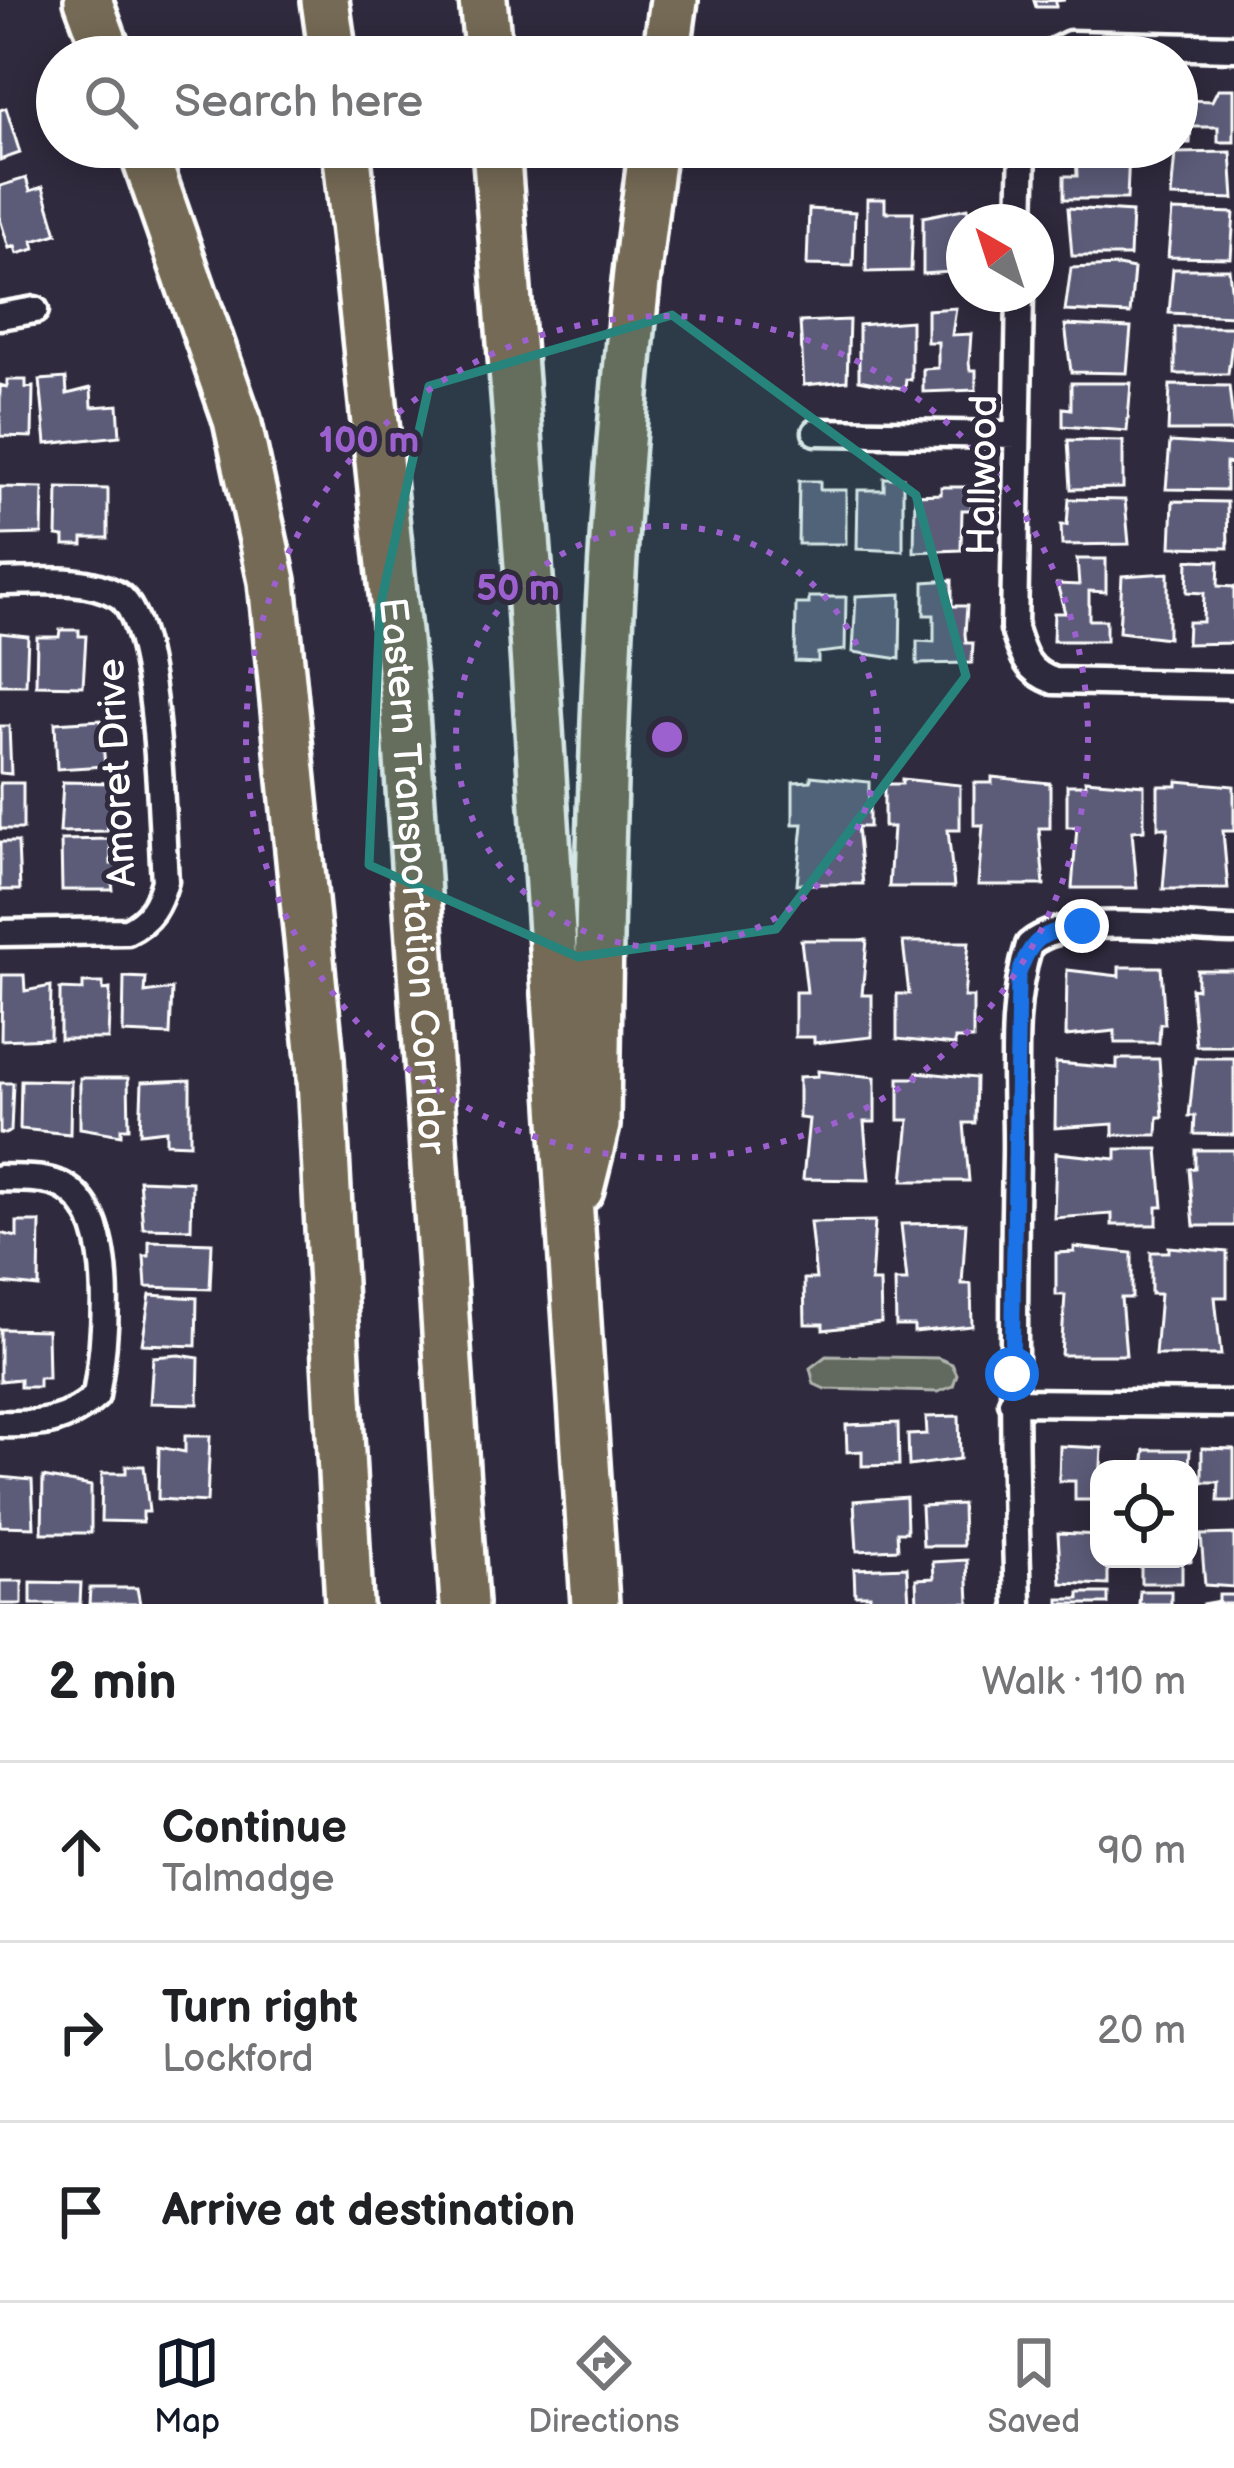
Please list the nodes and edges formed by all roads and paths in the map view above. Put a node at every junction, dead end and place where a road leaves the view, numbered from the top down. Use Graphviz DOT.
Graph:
graph roads {
  1 [pos="88,0"];
  2 [pos="325,0"];
  3 [pos="483,0"];
  4 [pos="674,0"];
  5 [pos="101,36"];
  6 [pos="331,36"];
  7 [pos="487,36"];
  8 [pos="669,36"];
  9 [pos="1198,47"];
  10 [pos="1234,48"];
  11 [pos="149,168"];
  12 [pos="348,168"];
  13 [pos="497,168"];
  14 [pos="650,168"];
  15 [pos="1023,168"];
  16 [pos="1022,204"];
  17 [pos="34,310"];
  18 [pos="1020,312"];
  19 [pos="0,316"];
  20 [pos="816,431"];
  21 [pos="1017,435"];
  22 [pos="0,582"];
  23 [pos="1234,686"];
  24 [pos="1234,930"];
  25 [pos="0,933"];
  26 [pos="0,1178"];
  27 [pos="570,1233"];
  28 [pos="1012,1402"];
  29 [pos="1234,1404"];
  30 [pos="0,1424"];
  31 [pos="349,1604"];
  32 [pos="464,1604"];
  33 [pos="595,1604"];
  34 [pos="1018,1604"];
  1 -- 5 [label="highway"];
  2 -- 6 [label="highway"];
  3 -- 7 [label="highway"];
  4 -- 8 [label="highway"];
  9 -- 10 [label="street"];
  11 -- 31 [label="highway"];
  12 -- 32 [label="highway, Eastern Transportation Corridor"];
  13 -- 27 [label="highway"];
  14 -- 27 [label="highway"];
  15 -- 16 [label="street"];
  17 -- 19 [label="street"];
  18 -- 21 [label="street, Hallwood"];
  20 -- 21 [label="street"];
  21 -- 23 [label="street, Hallwood"];
  22 -- 25 [label="street, Amoret Drive"];
  24 -- 28 [label="street"];
  26 -- 30 [label="street"];
  27 -- 33 [label="highway"];
  28 -- 29 [label="street"];
  28 -- 34 [label="street"];
}
